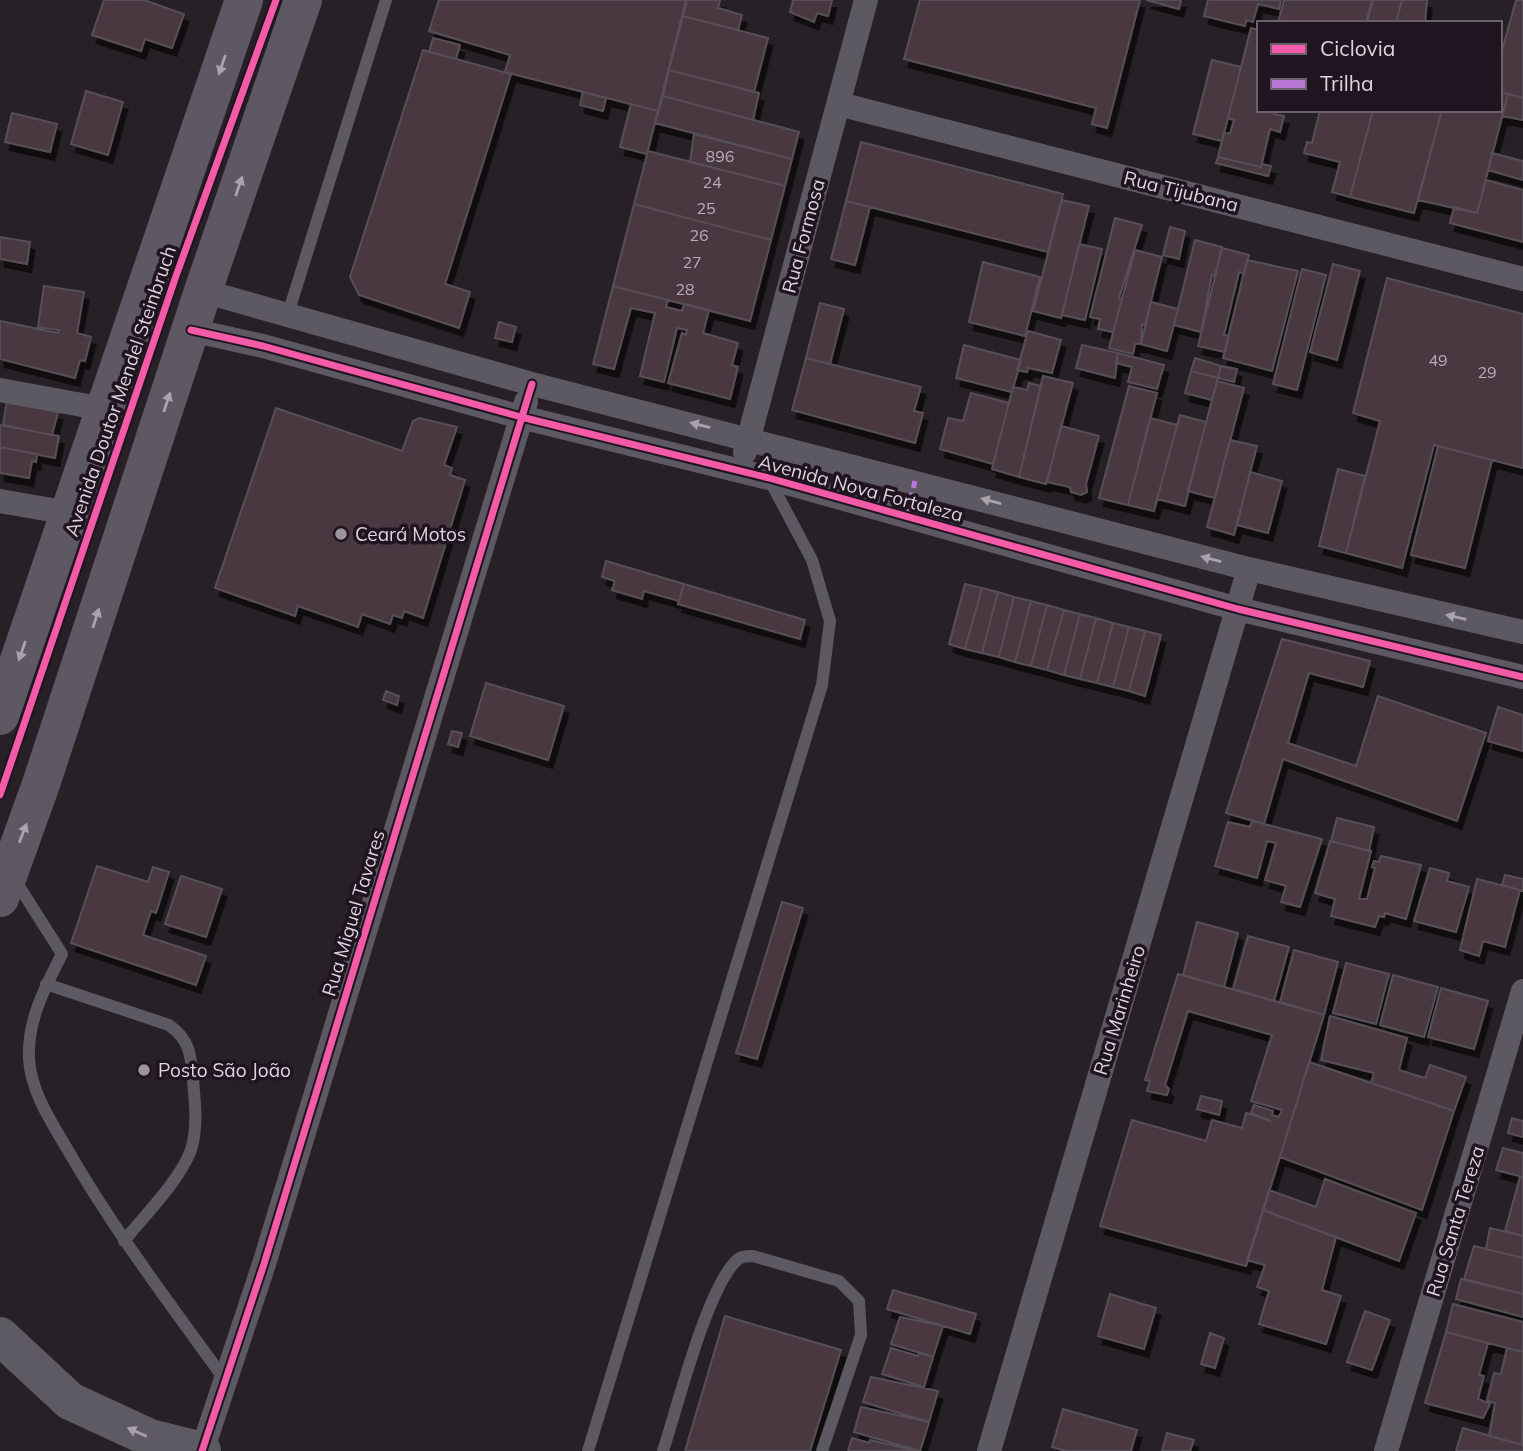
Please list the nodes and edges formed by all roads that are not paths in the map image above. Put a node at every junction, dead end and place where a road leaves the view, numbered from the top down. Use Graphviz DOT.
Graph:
graph roads {
  1 [pos="244,0"];
  2 [pos="303,0"];
  3 [pos="386,0"];
  4 [pos="866,0"];
  5 [pos="839,104"];
  6 [pos="1523,279"];
  7 [pos="203,291"];
  8 [pos="286,317"];
  9 [pos="191,330"];
  10 [pos="532,384"];
  11 [pos="0,390"];
  12 [pos="104,409"];
  13 [pos="521,417"];
  14 [pos="749,438"];
  15 [pos="740,471"];
  16 [pos="769,478"];
  17 [pos="0,501"];
  18 [pos="69,513"];
  19 [pos="1249,569"];
  20 [pos="1238,609"];
  21 [pos="1523,632"];
  22 [pos="1523,677"];
  23 [pos="0,716"];
  24 [pos="4,884"];
  25 [pos="47,984"];
  26 [pos="1523,992"];
  27 [pos="124,1241"];
  28 [pos="0,1336"];
  29 [pos="225,1380"];
  30 [pos="202,1451"];
  31 [pos="588,1451"];
  32 [pos="663,1451"];
  33 [pos="822,1451"];
  34 [pos="989,1451"];
  35 [pos="1386,1451"];
  1 -- 12 [label="highway, Avenida Doutor Mendel Steinbruch, one-way"];
  7 -- 2 [label="highway, one-way"];
  3 -- 8 [label="lane"];
  4 -- 5 [label="street, Rua Formosa"];
  5 -- 6 [label="street, Rua Tijubana"];
  5 -- 14 [label="street, Rua Formosa"];
  7 -- 8 [label="street, Avenida Nova Fortaleza"];
  7 -- 9 [label="highway"];
  8 -- 10 [label="street, Avenida Nova Fortaleza"];
  9 -- 13 [label="street, Avenida Nova Fortaleza"];
  24 -- 9 [label="highway, one-way"];
  10 -- 13 [label="street, Rua Miguel Tavares"];
  14 -- 10 [label="street, Avenida Nova Fortaleza, one-way"];
  11 -- 12 [label="street"];
  12 -- 18 [label="highway, Avenida Doutor Mendel Steinbruch"];
  13 -- 15 [label="street, Avenida Nova Fortaleza"];
  13 -- 29 [label="street, Rua Miguel Tavares"];
  14 -- 15 [label="street, Rua Formosa"];
  19 -- 14 [label="street, Avenida Nova Fortaleza, one-way"];
  15 -- 16 [label="street, Avenida Nova Fortaleza"];
  16 -- 20 [label="street, Avenida Nova Fortaleza"];
  16 -- 31 [label="lane"];
  17 -- 18 [label="street"];
  18 -- 23 [label="highway, Avenida Doutor Mendel Steinbruch, one-way"];
  19 -- 20 [label="street, Rua Marinheiro"];
  21 -- 19 [label="street, Avenida Nova Fortaleza, one-way"];
  20 -- 22 [label="street, Avenida Nova Fortaleza"];
  20 -- 34 [label="street, Rua Marinheiro"];
  24 -- 25 [label="lane"];
  25 -- 27 [label="lane"];
  25 -- 27 [label="lane"];
  26 -- 35 [label="street, Rua Santa Tereza"];
  27 -- 29 [label="lane"];
  30 -- 28 [label="main road, one-way"];
  29 -- 30 [label="street, Rua Miguel Tavares"];
  32 -- 33 [label="lane"];
}
